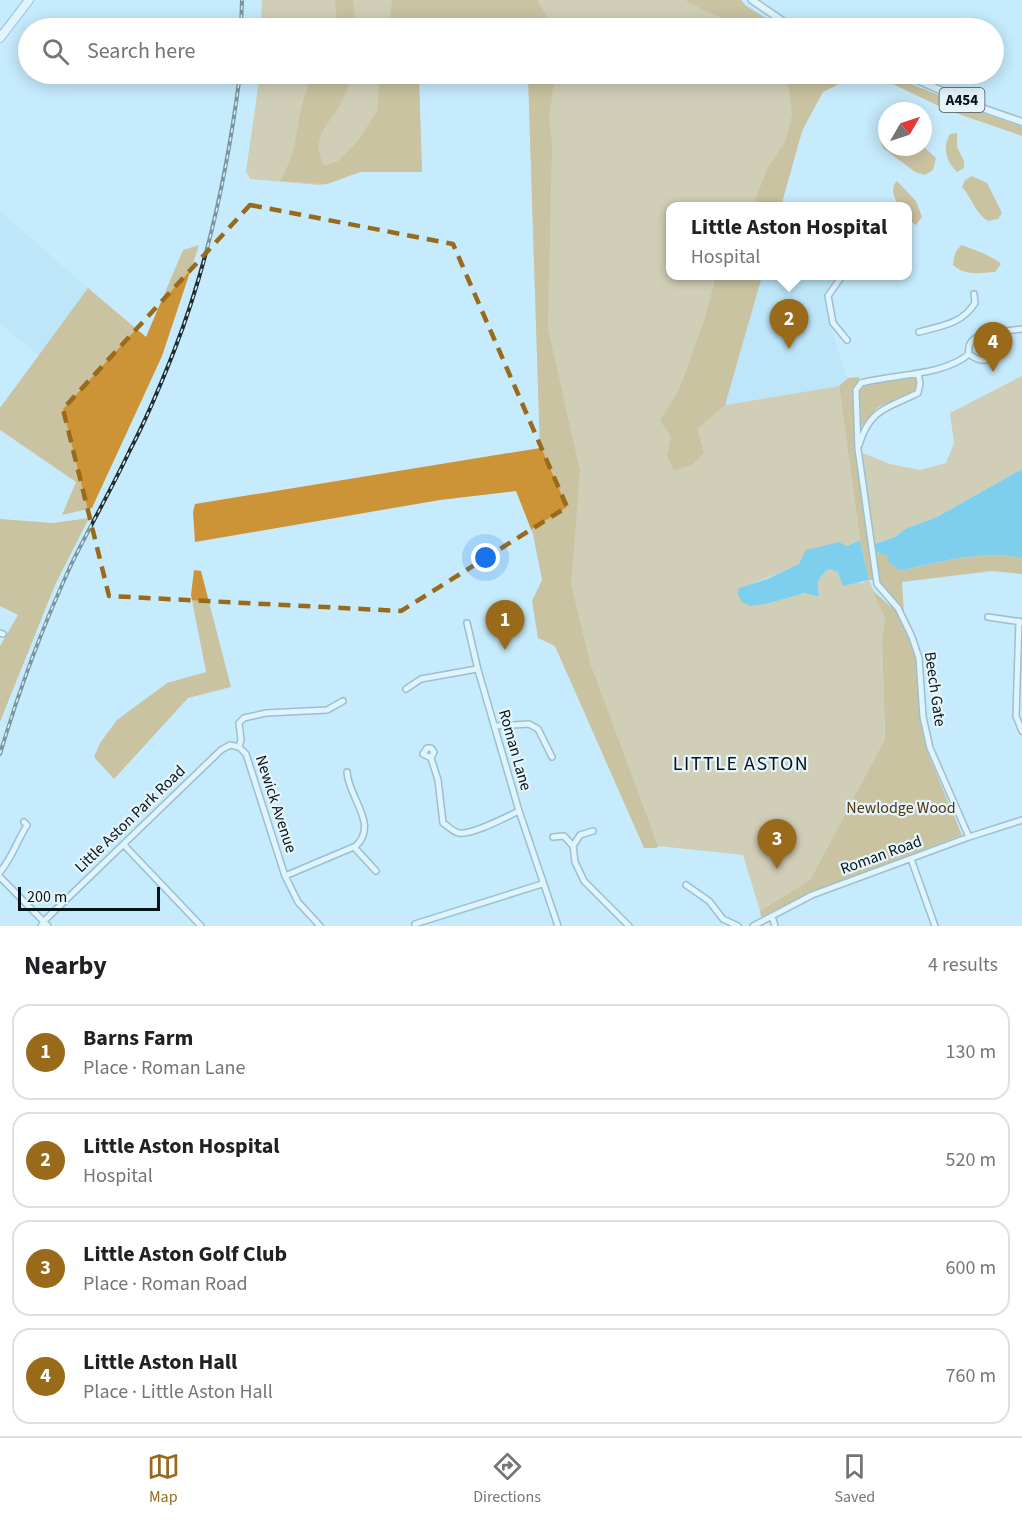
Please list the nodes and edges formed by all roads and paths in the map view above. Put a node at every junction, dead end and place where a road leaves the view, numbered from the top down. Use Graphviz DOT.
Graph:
graph roads {
  1 [pos="29,0"];
  2 [pos="752,0"];
  3 [pos="778,18"];
  4 [pos="0,38"];
  5 [pos="926,84"];
  6 [pos="1022,123"];
  7 [pos="839,280"];
  8 [pos="974,294"];
  9 [pos="1022,329"];
  10 [pos="919,332"];
  11 [pos="996,332"];
  12 [pos="847,340"];
  13 [pos="969,354"];
  14 [pos="918,373"];
  15 [pos="858,449"];
  16 [pos="988,617"];
  17 [pos="467,622"];
  18 [pos="1021,622"];
  19 [pos="477,669"];
  20 [pos="406,689"];
  21 [pos="343,701"];
  22 [pos="495,726"];
  23 [pos="1022,731"];
  24 [pos="239,747"];
  25 [pos="552,757"];
  26 [pos="431,758"];
  27 [pos="348,772"];
  28 [pos="519,811"];
  29 [pos="1022,820"];
  30 [pos="24,822"];
  31 [pos="593,831"];
  32 [pos="553,837"];
  33 [pos="969,837"];
  34 [pos="123,845"];
  35 [pos="573,846"];
  36 [pos="354,847"];
  37 [pos="911,859"];
  38 [pos="376,871"];
  39 [pos="0,872"];
  40 [pos="285,876"];
  41 [pos="0,877"];
  42 [pos="697,882"];
  43 [pos="542,884"];
  44 [pos="772,916"];
  45 [pos="45,924"];
  46 [pos="415,924"];
  47 [pos="201,926"];
  48 [pos="320,926"];
  49 [pos="558,926"];
  50 [pos="629,926"];
  51 [pos="738,926"];
  52 [pos="753,926"];
  53 [pos="775,926"];
  54 [pos="935,926"];
  1 -- 4 [label="highway"];
  2 -- 3 [label="main road"];
  5 -- 6 [label="main road, A454"];
  7 -- 12 [label="street"];
  8 -- 10 [label="street"];
  9 -- 11 [label="street"];
  11 -- 13 [label="street"];
  11 -- 13 [label="street"];
  13 -- 14 [label="street"];
  14 -- 15 [label="street"];
  14 -- 15 [label="street"];
  15 -- 33 [label="street, Beech Gate"];
  16 -- 18 [label="street"];
  17 -- 19 [label="street, Roman Lane"];
  18 -- 23 [label="street"];
  19 -- 20 [label="street"];
  19 -- 22 [label="street, Roman Lane"];
  21 -- 24 [label="street, Newick Avenue"];
  22 -- 25 [label="street"];
  22 -- 28 [label="street, Roman Lane"];
  24 -- 34 [label="street, Little Aston Park Road"];
  24 -- 40 [label="street, Newick Avenue"];
  26 -- 28 [label="street"];
  27 -- 36 [label="street"];
  28 -- 43 [label="street, Roman Lane"];
  29 -- 33 [label="street, Roman Road"];
  30 -- 39 [label="street"];
  31 -- 35 [label="street"];
  32 -- 35 [label="street"];
  33 -- 37 [label="street, Roman Road"];
  34 -- 45 [label="street, Little Aston Park Road"];
  34 -- 47 [label="street"];
  35 -- 50 [label="street"];
  36 -- 38 [label="street"];
  36 -- 40 [label="street"];
  37 -- 44 [label="street, Roman Road"];
  37 -- 54 [label="street"];
  40 -- 48 [label="street, Newick Avenue"];
  41 -- 45 [label="street"];
  42 -- 51 [label="street"];
  43 -- 46 [label="street"];
  43 -- 49 [label="street, Roman Lane"];
  44 -- 52 [label="street, Roman Road"];
  44 -- 53 [label="street"];
}
